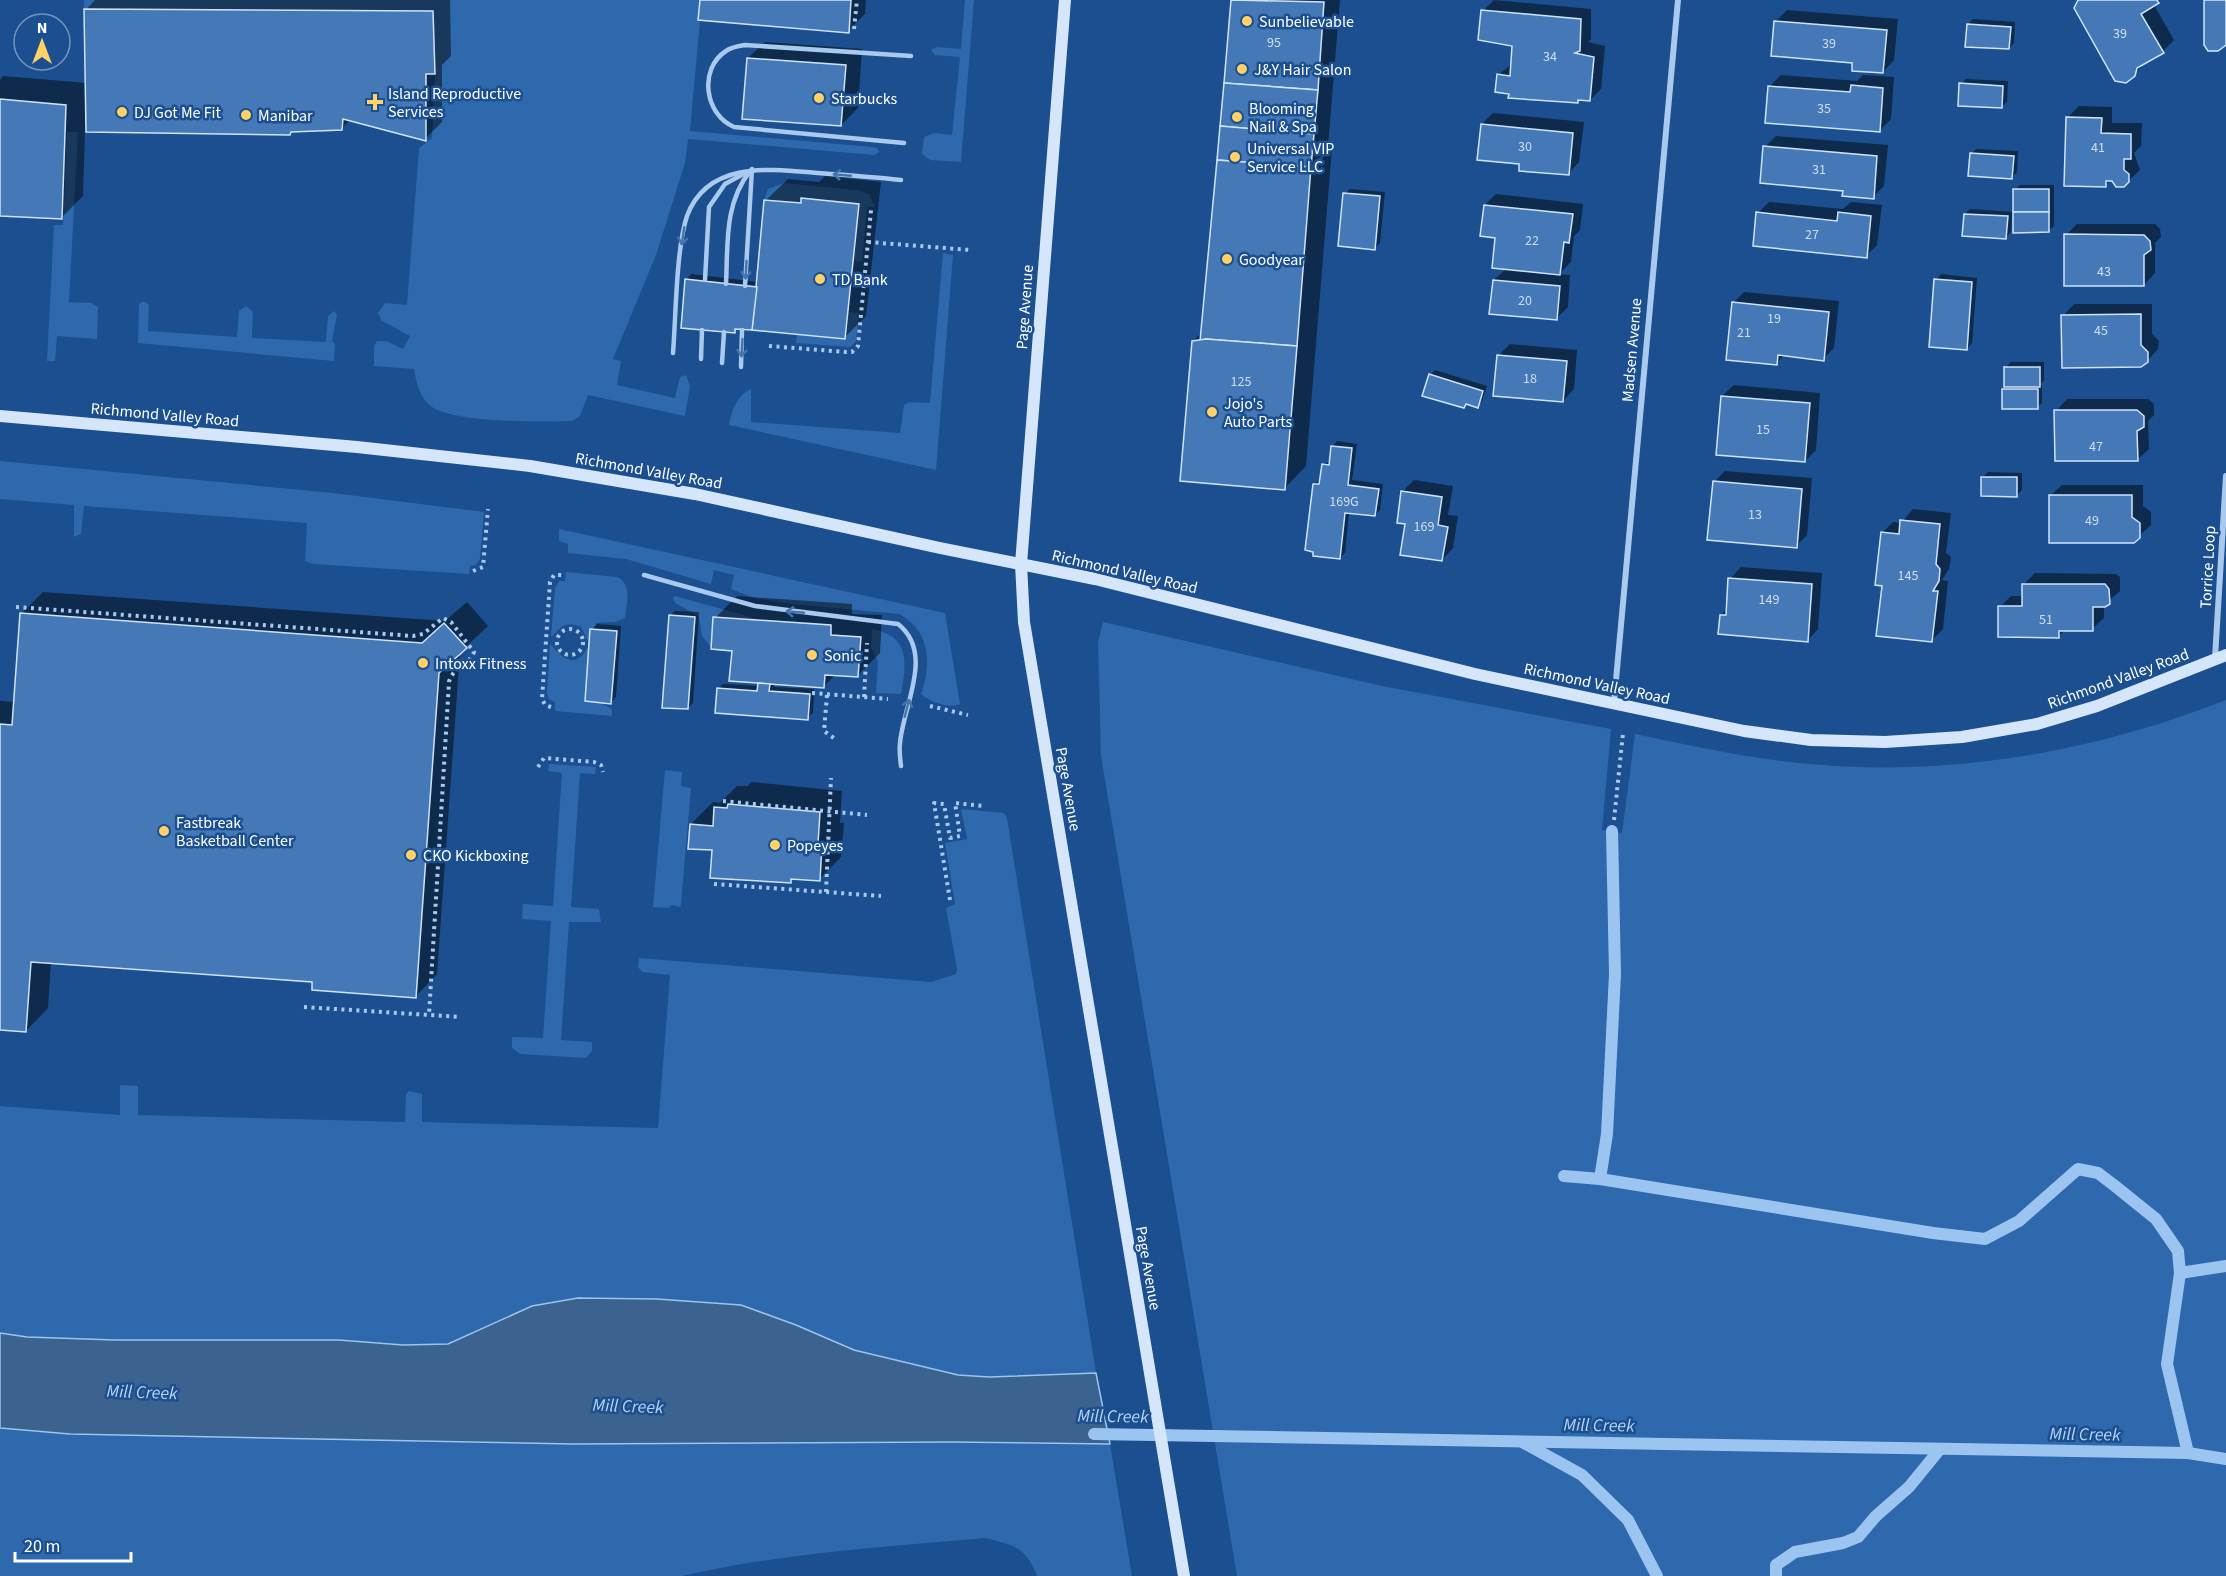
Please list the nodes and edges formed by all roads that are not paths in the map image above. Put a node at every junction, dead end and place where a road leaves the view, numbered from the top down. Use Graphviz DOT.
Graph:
graph roads {
  1 [pos="1065,0"];
  2 [pos="1678,0"];
  3 [pos="911,57"];
  4 [pos="903,143"];
  5 [pos="752,169"];
  6 [pos="901,180"];
  7 [pos="705,280"];
  8 [pos="726,284"];
  9 [pos="745,286"];
  10 [pos="702,330"];
  11 [pos="742,330"];
  12 [pos="724,332"];
  13 [pos="674,353"];
  14 [pos="701,359"];
  15 [pos="722,363"];
  16 [pos="741,367"];
  17 [pos="0,416"];
  18 [pos="2226,476"];
  19 [pos="1021,564"];
  20 [pos="644,575"];
  21 [pos="2221,657"];
  22 [pos="1620,704"];
  23 [pos="901,766"];
  24 [pos="1184,1576"];
  1 -- 19 [label="street, Page Avenue"];
  2 -- 22 [label="street, Madsen Avenue"];
  3 -- 4 [label="lane"];
  6 -- 5 [label="lane, one-way"];
  5 -- 7 [label="lane"];
  5 -- 8 [label="lane"];
  5 -- 9 [label="lane, one-way"];
  5 -- 13 [label="lane, one-way"];
  10 -- 14 [label="lane"];
  11 -- 16 [label="lane, one-way"];
  12 -- 15 [label="lane"];
  17 -- 19 [label="street, Richmond Valley Road"];
  18 -- 21 [label="street, Torrice Loop"];
  19 -- 22 [label="street, Richmond Valley Road"];
  19 -- 24 [label="street, Page Avenue"];
  23 -- 20 [label="lane, one-way"];
  21 -- 22 [label="street, Richmond Valley Road"];
}
